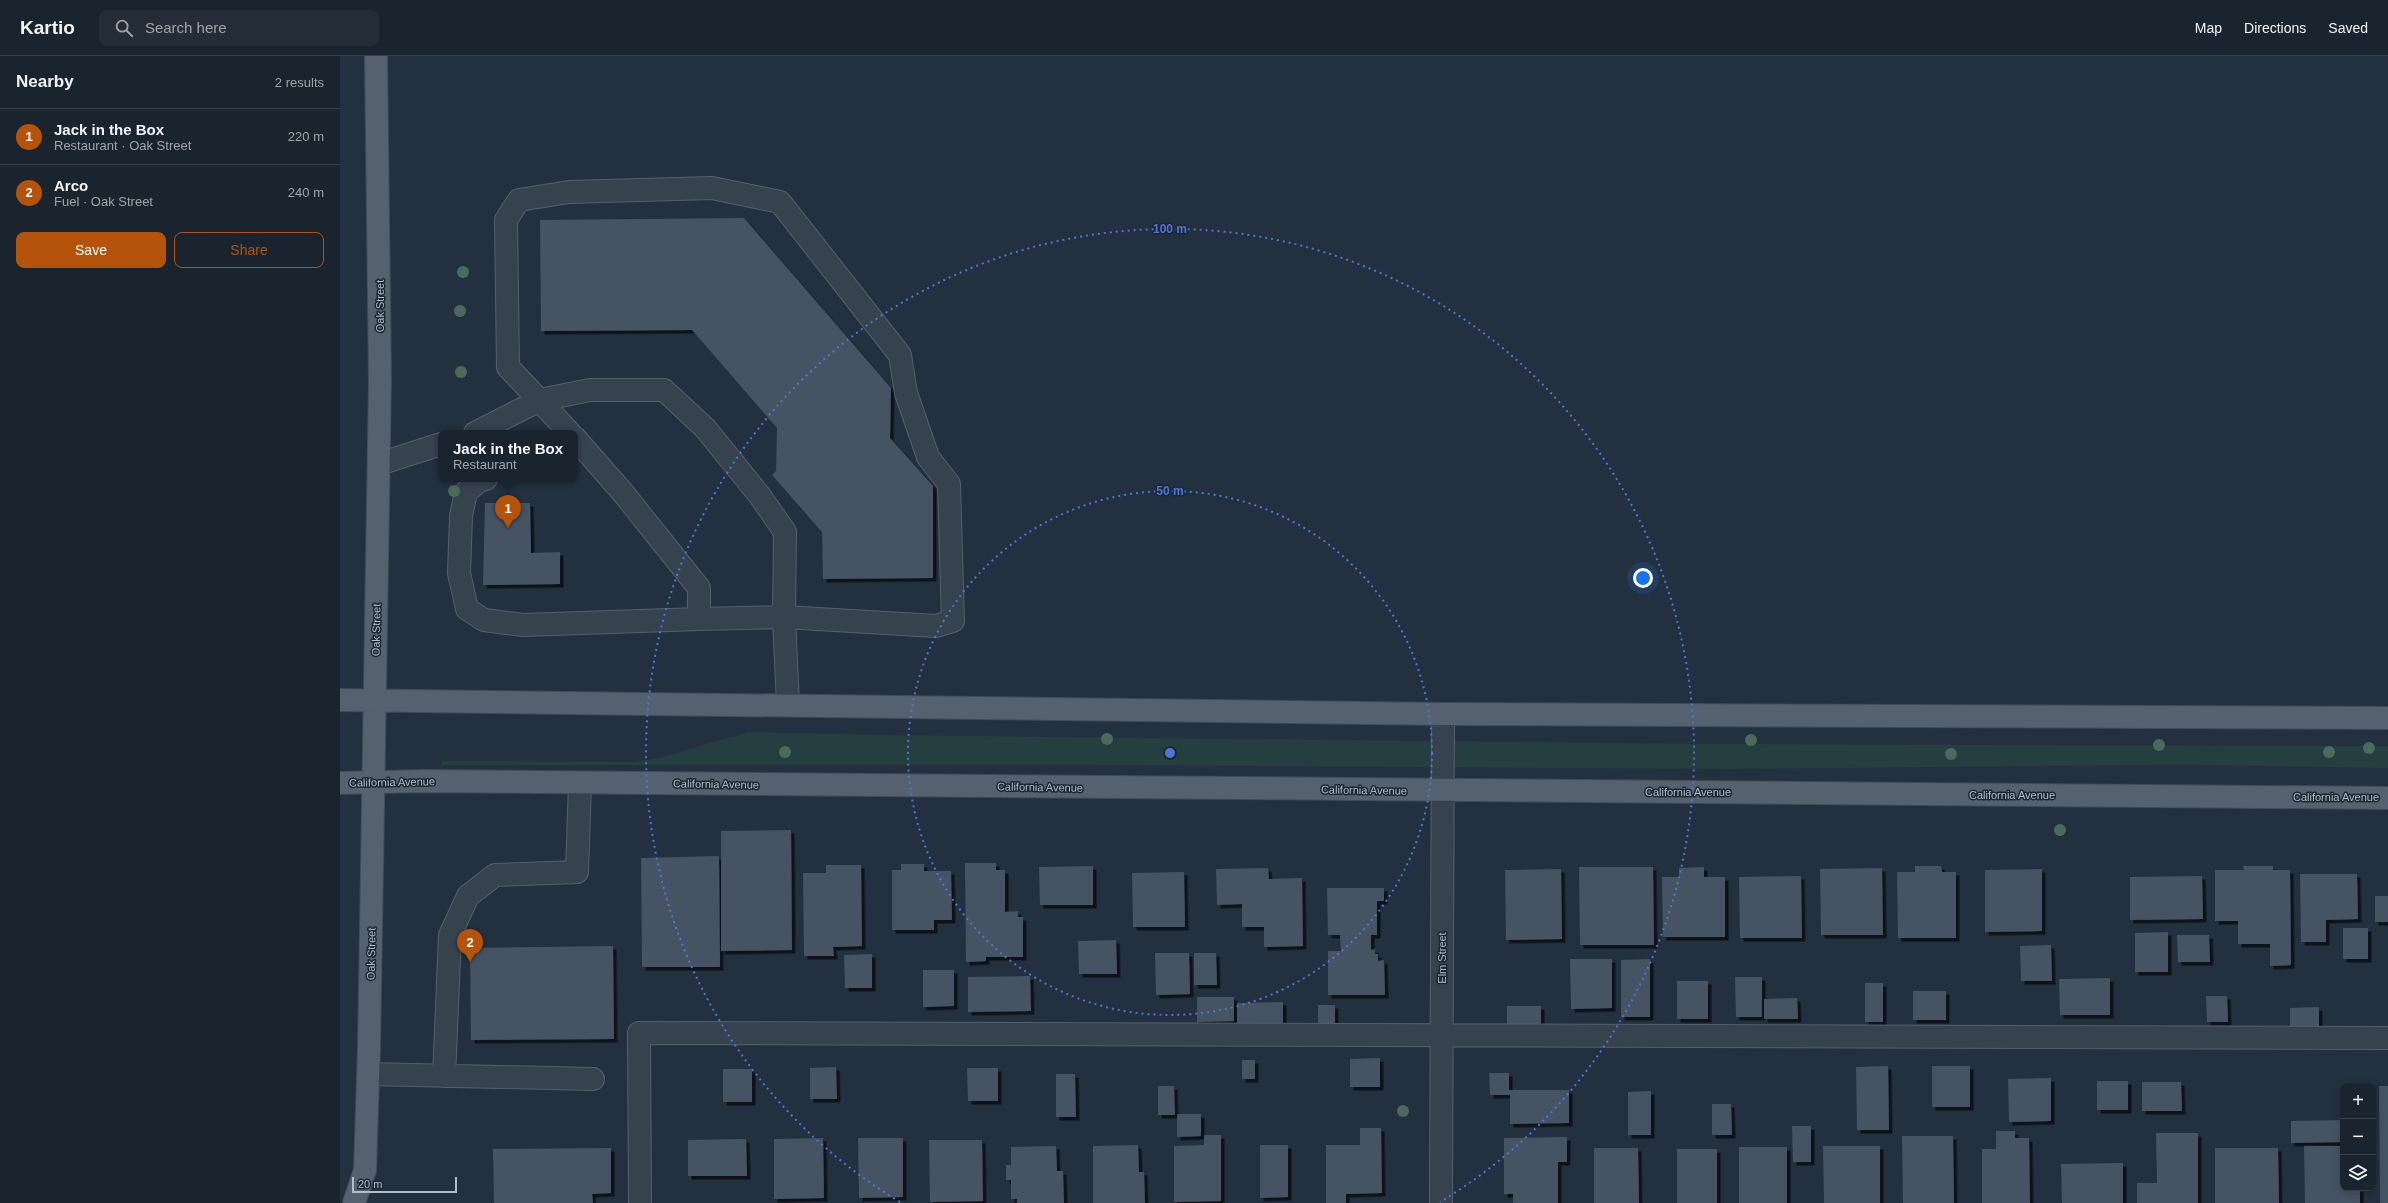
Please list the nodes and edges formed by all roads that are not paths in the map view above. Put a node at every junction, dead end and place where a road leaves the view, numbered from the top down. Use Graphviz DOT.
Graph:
graph roads {
  1 [pos="376,64"];
  2 [pos="540,400"];
  3 [pos="482,430"];
  4 [pos="567,430"];
  5 [pos="438,445"];
  6 [pos="578,447"];
  7 [pos="379,464"];
  8 [pos="478,482"];
  9 [pos="784,617"];
  10 [pos="699,619"];
  11 [pos="340,700"];
  12 [pos="375,701"];
  13 [pos="788,705"];
  14 [pos="1443,714"];
  15 [pos="2388,718"];
  16 [pos="580,782"];
  17 [pos="340,783"];
  18 [pos="373,783"];
  19 [pos="1443,791"];
  20 [pos="2388,798"];
  21 [pos="1441,1035"];
  22 [pos="2388,1038"];
  23 [pos="368,1074"];
  24 [pos="444,1076"];
  25 [pos="593,1078"];
  26 [pos="354,1203"];
  27 [pos="640,1203"];
  28 [pos="1441,1203"];
  1 -- 7 [label="main road, Oak Street"];
  2 -- 3 [label="street"];
  2 -- 4 [label="street"];
  2 -- 9 [label="street"];
  2 -- 9 [label="street"];
  5 -- 7 [label="street"];
  6 -- 10 [label="street"];
  7 -- 12 [label="main road, Oak Street"];
  8 -- 10 [label="street"];
  9 -- 10 [label="street"];
  9 -- 13 [label="street"];
  11 -- 12 [label="main road"];
  12 -- 13 [label="main road"];
  12 -- 18 [label="main road, Oak Street"];
  13 -- 14 [label="main road"];
  14 -- 15 [label="main road"];
  14 -- 19 [label="street, Elm Street"];
  16 -- 18 [label="main road, California Avenue"];
  16 -- 19 [label="main road, California Avenue"];
  16 -- 24 [label="street"];
  17 -- 18 [label="main road, California Avenue"];
  18 -- 23 [label="main road, Oak Street"];
  19 -- 20 [label="main road, California Avenue"];
  19 -- 21 [label="street, Elm Street"];
  21 -- 22 [label="street"];
  21 -- 27 [label="street"];
  21 -- 28 [label="street, Elm Street"];
  23 -- 24 [label="street"];
  23 -- 26 [label="main road, Oak Street"];
  24 -- 25 [label="street"];
}
